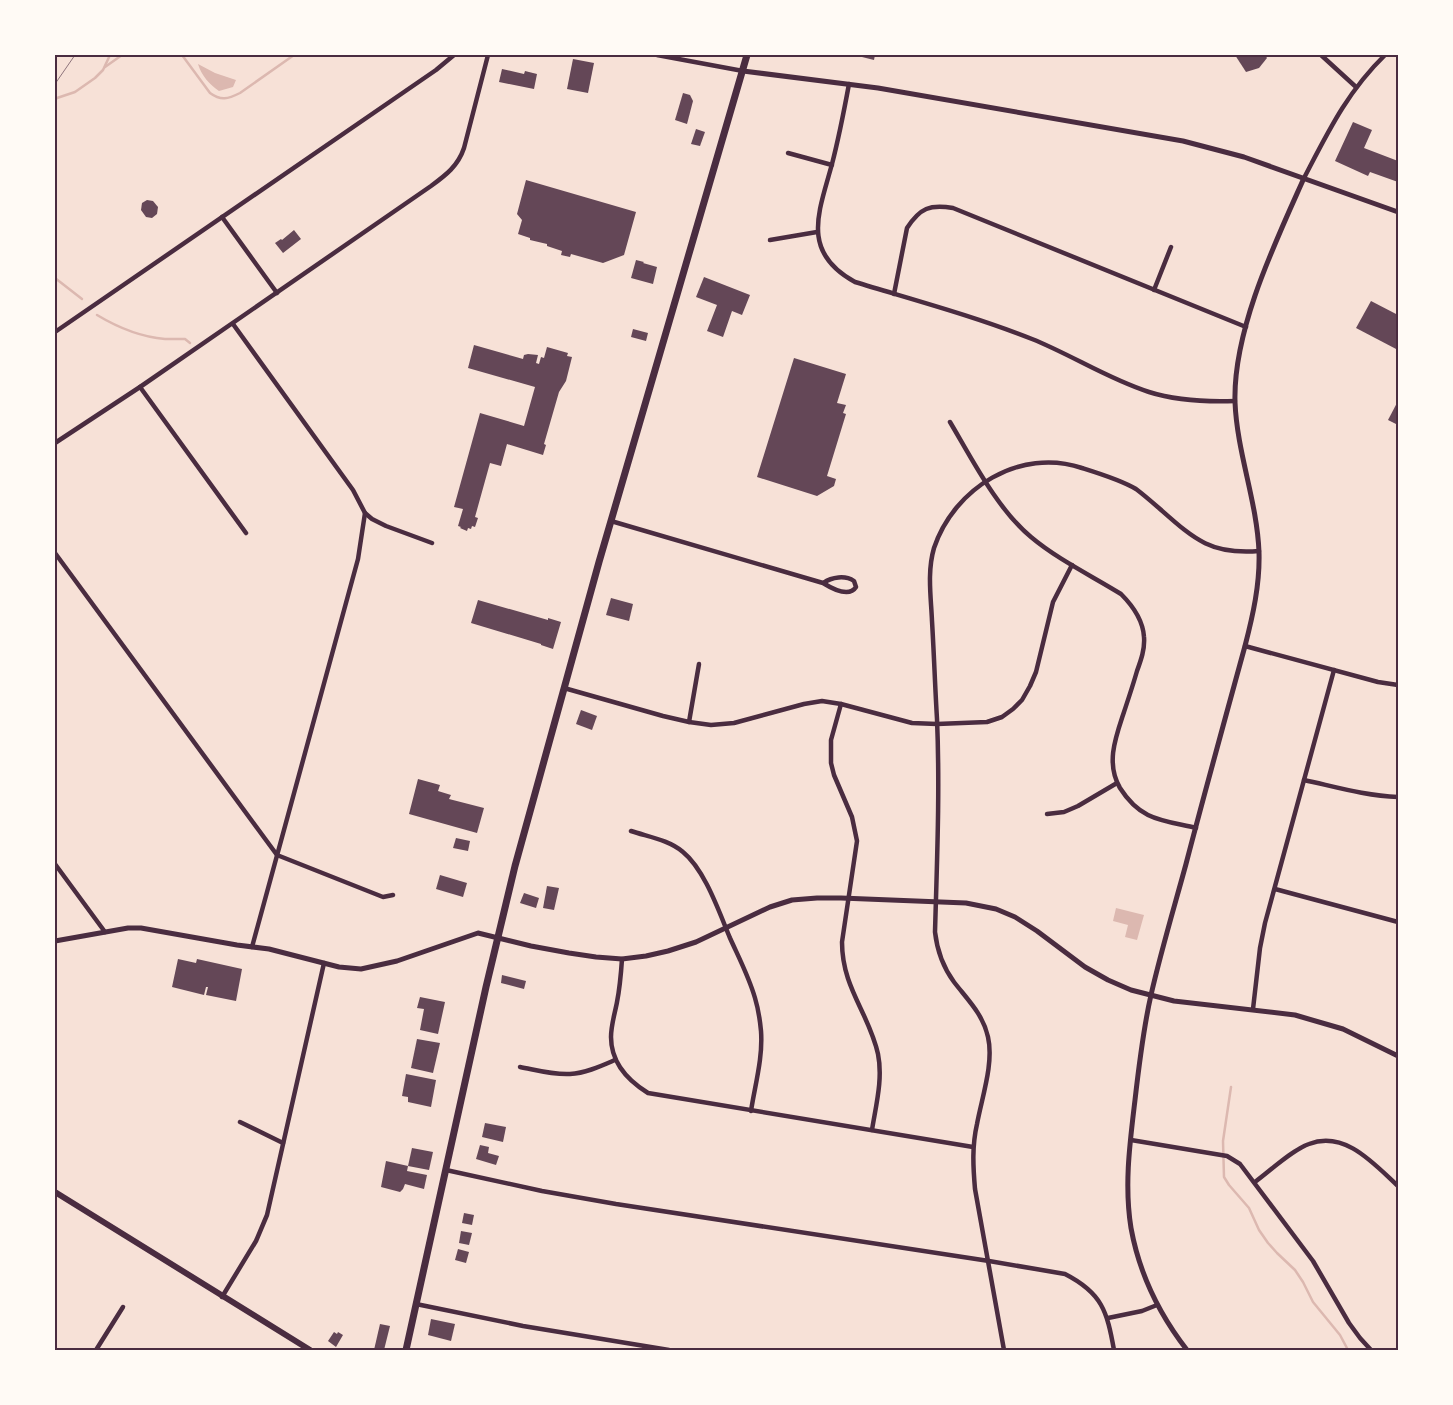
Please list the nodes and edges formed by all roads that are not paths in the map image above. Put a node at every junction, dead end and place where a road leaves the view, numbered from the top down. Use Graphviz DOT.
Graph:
graph roads {
  1 [pos="454,55"];
  2 [pos="488,55"];
  3 [pos="657,55"];
  4 [pos="747,55"];
  5 [pos="1321,55"];
  6 [pos="1385,55"];
  7 [pos="743,71"];
  8 [pos="849,84"];
  9 [pos="1356,87"];
  10 [pos="788,153"];
  11 [pos="832,165"];
  12 [pos="1304,178"];
  13 [pos="1398,212"];
  14 [pos="222,217"];
  15 [pos="818,232"];
  16 [pos="770,240"];
  17 [pos="1171,247"];
  18 [pos="1154,290"];
  19 [pos="277,292"];
  20 [pos="894,294"];
  21 [pos="233,324"];
  22 [pos="1246,327"];
  23 [pos="55,332"];
  24 [pos="140,387"];
  25 [pos="1235,401"];
  26 [pos="950,422"];
  27 [pos="55,443"];
  28 [pos="985,481"];
  29 [pos="365,513"];
  30 [pos="611,521"];
  31 [pos="246,533"];
  32 [pos="432,543"];
  33 [pos="1259,550"];
  34 [pos="55,553"];
  35 [pos="1072,565"];
  36 [pos="823,582"];
  37 [pos="1245,646"];
  38 [pos="699,664"];
  39 [pos="1334,670"];
  40 [pos="1398,685"];
  41 [pos="564,688"];
  42 [pos="842,704"];
  43 [pos="689,722"];
  44 [pos="937,724"];
  45 [pos="1304,780"];
  46 [pos="1117,783"];
  47 [pos="1398,796"];
  48 [pos="1047,814"];
  49 [pos="1196,828"];
  50 [pos="631,831"];
  51 [pos="277,855"];
  52 [pos="55,864"];
  53 [pos="1275,889"];
  54 [pos="394,895"];
  55 [pos="850,898"];
  56 [pos="936,901"];
  57 [pos="1398,922"];
  58 [pos="726,928"];
  59 [pos="105,932"];
  60 [pos="497,938"];
  61 [pos="55,941"];
  62 [pos="252,947"];
  63 [pos="622,959"];
  64 [pos="324,964"];
  65 [pos="1151,996"];
  66 [pos="1253,1009"];
  67 [pos="1398,1056"];
  68 [pos="615,1060"];
  69 [pos="520,1067"];
  70 [pos="752,1110"];
  71 [pos="240,1122"];
  72 [pos="872,1130"];
  73 [pos="1131,1140"];
  74 [pos="284,1143"];
  75 [pos="973,1147"];
  76 [pos="446,1170"];
  77 [pos="1255,1182"];
  78 [pos="1398,1186"];
  79 [pos="55,1192"];
  80 [pos="989,1261"];
  81 [pos="222,1297"];
  82 [pos="416,1304"];
  83 [pos="1157,1305"];
  84 [pos="123,1307"];
  85 [pos="1108,1318"];
  86 [pos="96,1350"];
  87 [pos="310,1350"];
  88 [pos="406,1350"];
  89 [pos="669,1350"];
  90 [pos="1004,1350"];
  91 [pos="1114,1350"];
  92 [pos="1187,1350"];
  93 [pos="1371,1350"];
  1 -- 14 [label="street"];
  2 -- 19 [label="street"];
  3 -- 7 [label="street"];
  4 -- 7 [label="main road"];
  5 -- 9 [label="street"];
  6 -- 9 [label="street"];
  7 -- 8 [label="street"];
  7 -- 30 [label="main road"];
  8 -- 11 [label="street"];
  8 -- 12 [label="street"];
  9 -- 12 [label="street"];
  10 -- 11 [label="street"];
  11 -- 15 [label="street"];
  12 -- 13 [label="street"];
  12 -- 22 [label="street"];
  14 -- 19 [label="street"];
  14 -- 23 [label="street"];
  15 -- 16 [label="street"];
  15 -- 20 [label="street"];
  17 -- 18 [label="street"];
  18 -- 20 [label="street"];
  18 -- 22 [label="street"];
  19 -- 21 [label="street"];
  20 -- 25 [label="street"];
  21 -- 24 [label="street"];
  21 -- 29 [label="street"];
  22 -- 25 [label="street"];
  24 -- 27 [label="street"];
  24 -- 31 [label="street"];
  25 -- 33 [label="street"];
  26 -- 28 [label="street"];
  28 -- 33 [label="street"];
  28 -- 35 [label="street"];
  28 -- 44 [label="street"];
  29 -- 32 [label="street"];
  29 -- 51 [label="street"];
  30 -- 36 [label="street"];
  30 -- 41 [label="main road"];
  33 -- 37 [label="street"];
  34 -- 51 [label="street"];
  35 -- 44 [label="street"];
  35 -- 46 [label="street"];
  36 -- 36 [label="street"];
  37 -- 39 [label="street"];
  37 -- 49 [label="street"];
  38 -- 43 [label="street"];
  39 -- 40 [label="street"];
  39 -- 45 [label="street"];
  41 -- 43 [label="street"];
  41 -- 60 [label="main road"];
  42 -- 43 [label="street"];
  42 -- 44 [label="street"];
  42 -- 55 [label="street"];
  44 -- 56 [label="street"];
  45 -- 47 [label="street"];
  45 -- 53 [label="street"];
  46 -- 48 [label="street"];
  46 -- 49 [label="street"];
  49 -- 65 [label="street"];
  50 -- 58 [label="street"];
  51 -- 54 [label="street"];
  51 -- 62 [label="street"];
  52 -- 59 [label="street"];
  53 -- 57 [label="street"];
  53 -- 66 [label="street"];
  55 -- 56 [label="street"];
  55 -- 58 [label="street"];
  55 -- 72 [label="street"];
  56 -- 65 [label="street"];
  56 -- 75 [label="street"];
  58 -- 63 [label="street"];
  58 -- 70 [label="street"];
  59 -- 61 [label="street"];
  59 -- 62 [label="street"];
  60 -- 63 [label="street"];
  60 -- 64 [label="street"];
  60 -- 76 [label="main road"];
  62 -- 64 [label="street"];
  63 -- 68 [label="street"];
  64 -- 74 [label="street"];
  65 -- 66 [label="street"];
  65 -- 73 [label="street"];
  66 -- 67 [label="street"];
  68 -- 69 [label="street"];
  68 -- 70 [label="street"];
  70 -- 72 [label="street"];
  71 -- 74 [label="street"];
  72 -- 75 [label="street"];
  73 -- 77 [label="street"];
  73 -- 83 [label="street"];
  74 -- 81 [label="street"];
  75 -- 80 [label="street"];
  76 -- 80 [label="street"];
  76 -- 82 [label="main road"];
  77 -- 78 [label="street"];
  77 -- 93 [label="street"];
  79 -- 81 [label="main road"];
  80 -- 85 [label="street"];
  80 -- 90 [label="street"];
  81 -- 87 [label="main road"];
  82 -- 88 [label="main road"];
  82 -- 89 [label="street"];
  83 -- 85 [label="street"];
  83 -- 92 [label="street"];
  84 -- 86 [label="street"];
  85 -- 91 [label="street"];
}
